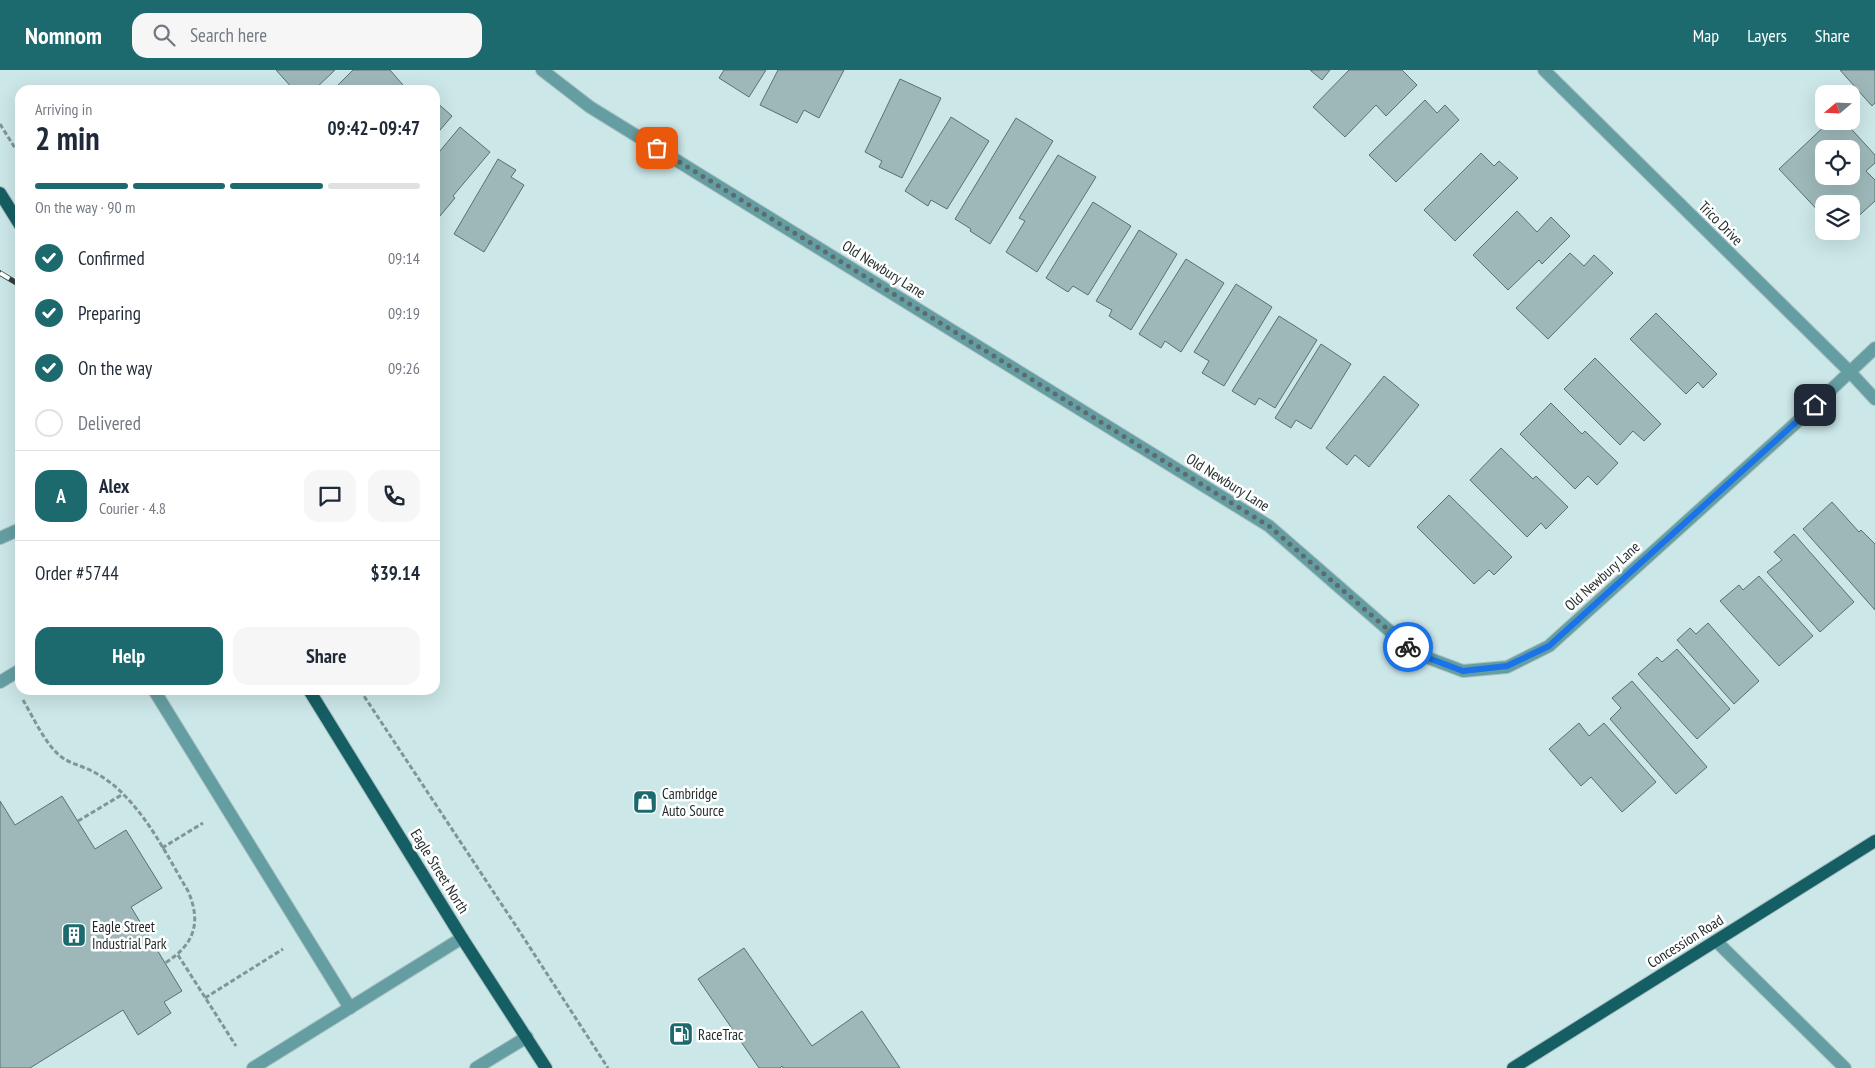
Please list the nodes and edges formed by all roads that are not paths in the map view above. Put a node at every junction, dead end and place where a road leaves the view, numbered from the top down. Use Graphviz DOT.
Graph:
graph roads {
  1 [pos="542,70"];
  2 [pos="1544,70"];
  3 [pos="0,193"];
  4 [pos="15,217"];
  5 [pos="1875,348"];
  6 [pos="1850,372"];
  7 [pos="1875,400"];
  8 [pos="15,531"];
  9 [pos="0,538"];
  10 [pos="15,673"];
  11 [pos="0,682"];
  12 [pos="157,695"];
  13 [pos="312,695"];
  14 [pos="1875,841"];
  15 [pos="462,938"];
  16 [pos="1716,941"];
  17 [pos="350,1008"];
  18 [pos="527,1037"];
  19 [pos="253,1068"];
  20 [pos="476,1068"];
  21 [pos="546,1068"];
  22 [pos="1513,1068"];
  23 [pos="1845,1068"];
  1 -- 6 [label="street, Old Newbury Lane"];
  2 -- 6 [label="street, Trico Drive"];
  3 -- 4 [label="main road"];
  5 -- 6 [label="street, Old Newbury Lane"];
  6 -- 7 [label="street, Trico Drive"];
  8 -- 9 [label="street"];
  10 -- 11 [label="street"];
  12 -- 17 [label="street"];
  13 -- 15 [label="main road, Eagle Street North"];
  14 -- 16 [label="main road, Concession Road"];
  15 -- 17 [label="street"];
  15 -- 18 [label="main road, Eagle Street North"];
  16 -- 22 [label="main road, Concession Road"];
  16 -- 23 [label="street"];
  17 -- 19 [label="street"];
  18 -- 20 [label="street"];
  18 -- 21 [label="main road, Eagle Street North"];
}
